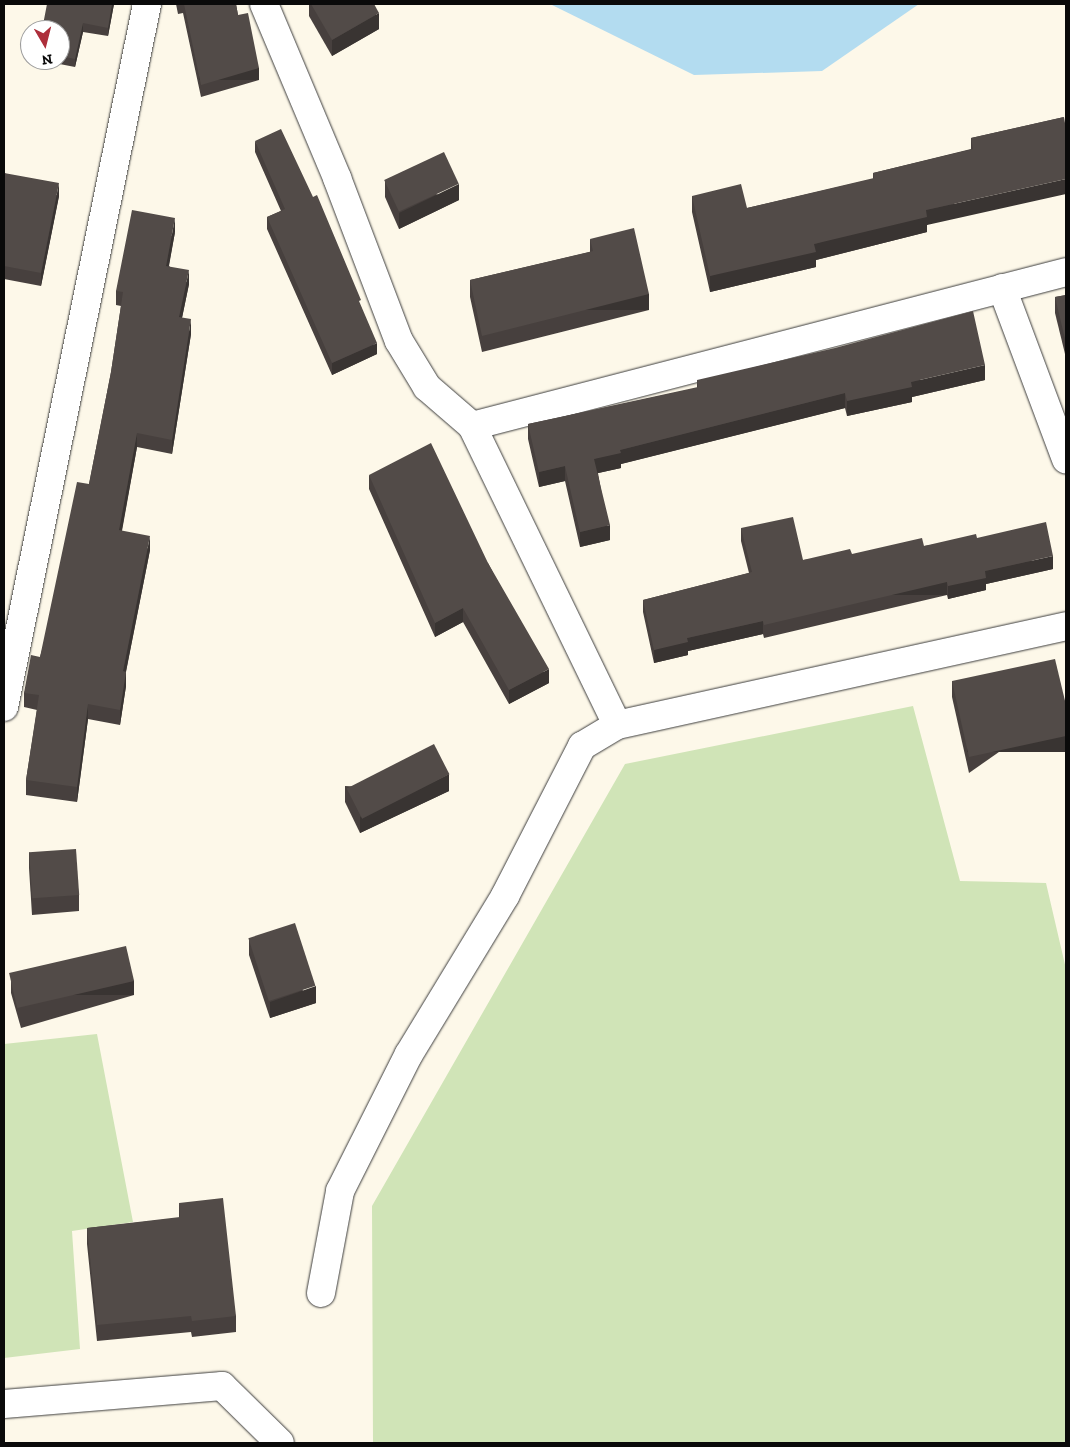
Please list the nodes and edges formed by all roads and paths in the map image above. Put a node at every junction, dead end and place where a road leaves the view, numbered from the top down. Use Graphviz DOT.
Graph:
graph roads {
  1 [pos="147,4"];
  2 [pos="264,4"];
  3 [pos="1066,272"];
  4 [pos="1002,288"];
  5 [pos="472,426"];
  6 [pos="1066,459"];
  7 [pos="1066,626"];
  8 [pos="4,708"];
  9 [pos="617,725"];
  10 [pos="321,1293"];
  11 [pos="4,1404"];
  12 [pos="280,1443"];
  1 -- 8 [label="street"];
  2 -- 5 [label="street"];
  3 -- 4 [label="street"];
  4 -- 5 [label="street"];
  4 -- 6 [label="street"];
  5 -- 9 [label="street"];
  7 -- 9 [label="street"];
  9 -- 10 [label="street"];
  11 -- 12 [label="street"];
}
